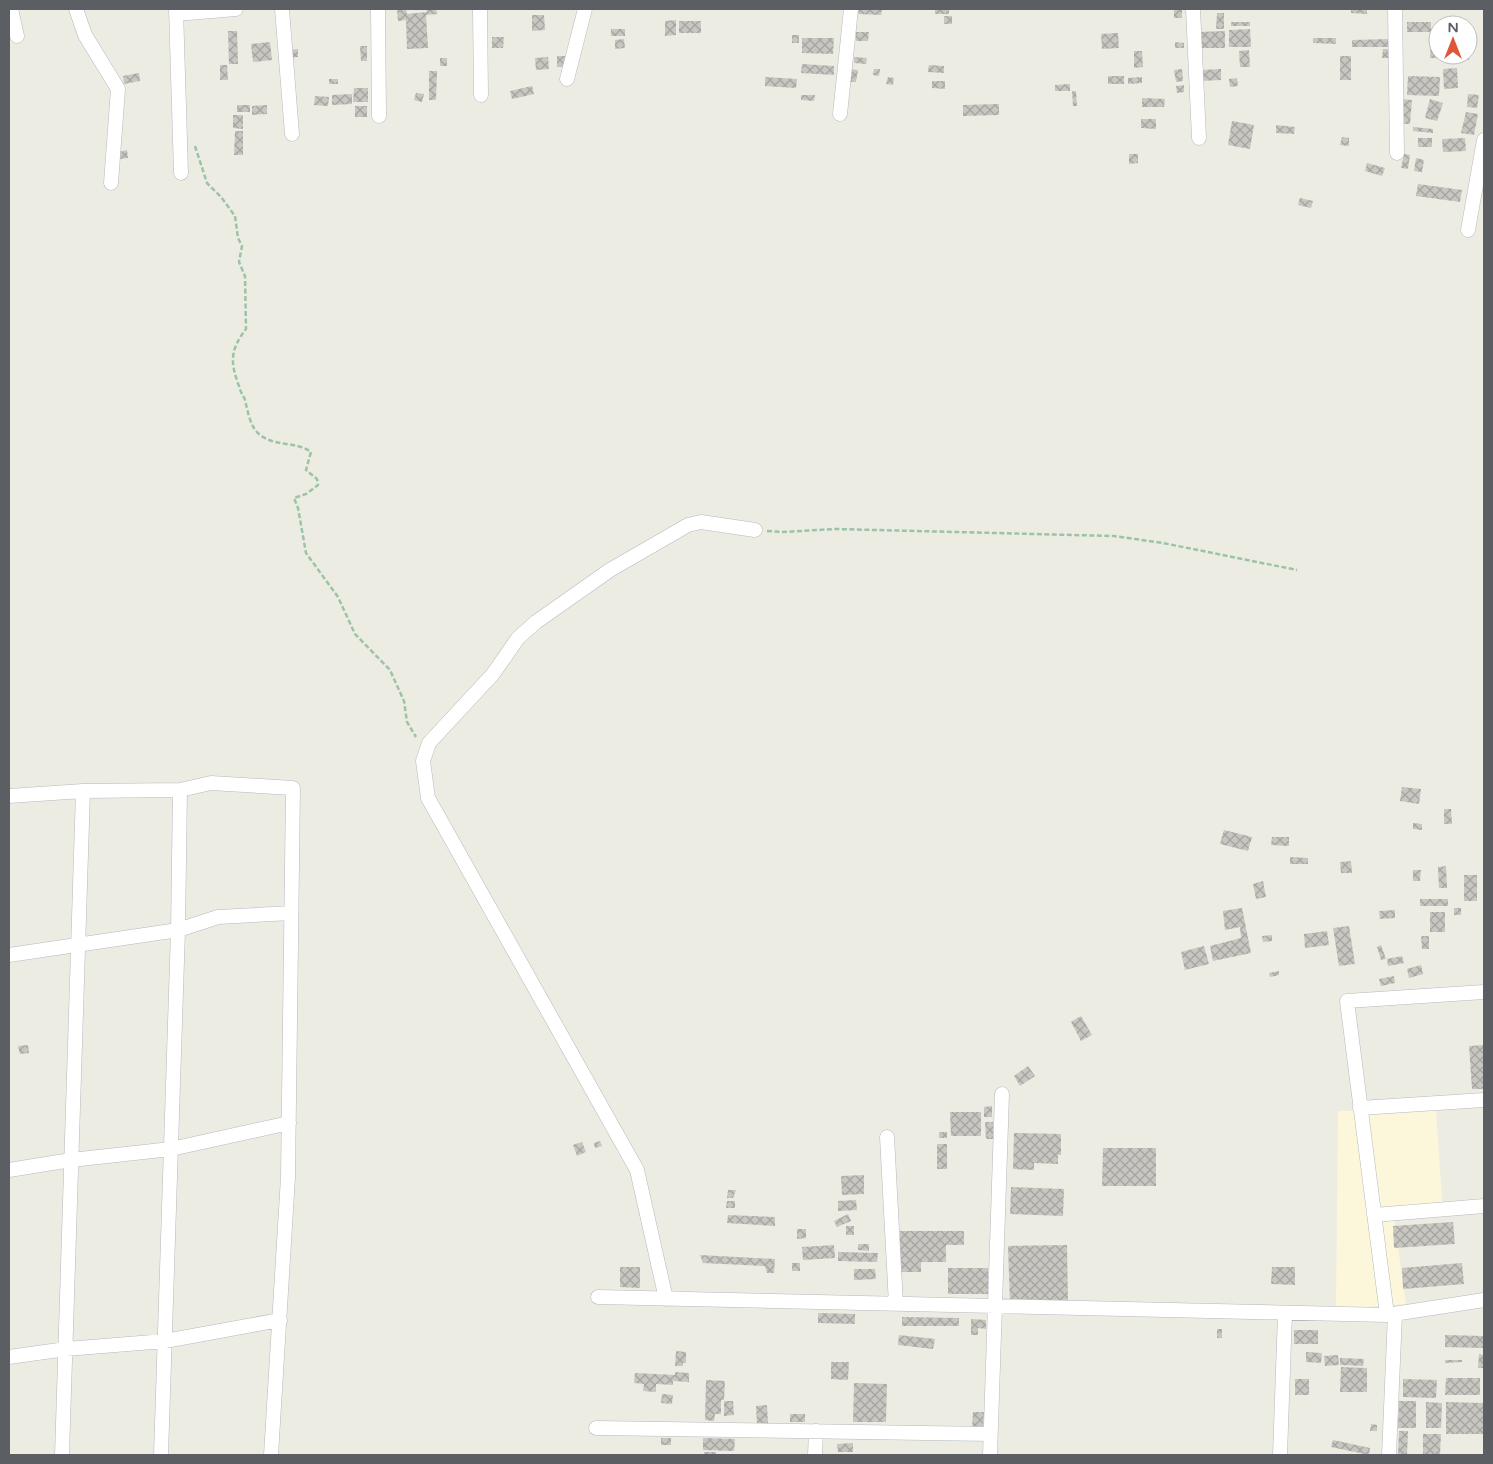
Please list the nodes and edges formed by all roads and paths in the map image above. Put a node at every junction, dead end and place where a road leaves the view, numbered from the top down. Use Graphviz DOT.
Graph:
graph roads {
  1 [pos="11,9"];
  2 [pos="76,9"];
  3 [pos="236,9"];
  4 [pos="282,9"];
  5 [pos="378,9"];
  6 [pos="480,9"];
  7 [pos="585,9"];
  8 [pos="851,9"];
  9 [pos="1193,9"];
  10 [pos="1394,9"];
  11 [pos="176,11"];
  12 [pos="17,36"];
  13 [pos="567,79"];
  14 [pos="480,96"];
  15 [pos="840,114"];
  16 [pos="379,116"];
  17 [pos="292,134"];
  18 [pos="1199,138"];
  19 [pos="1484,140"];
  20 [pos="193,141"];
  21 [pos="1398,153"];
  22 [pos="180,173"];
  23 [pos="112,183"];
  24 [pos="1468,230"];
  25 [pos="755,530"];
  26 [pos="1297,570"];
  27 [pos="425,754"];
  28 [pos="180,790"];
  29 [pos="83,791"];
  30 [pos="9,796"];
  31 [pos="291,913"];
  32 [pos="178,930"];
  33 [pos="78,943"];
  34 [pos="9,955"];
  35 [pos="1484,992"];
  36 [pos="1002,1094"];
  37 [pos="1484,1100"];
  38 [pos="1360,1108"];
  39 [pos="289,1123"];
  40 [pos="887,1137"];
  41 [pos="171,1149"];
  42 [pos="71,1160"];
  43 [pos="9,1170"];
  44 [pos="1484,1206"];
  45 [pos="1374,1214"];
  46 [pos="598,1297"];
  47 [pos="666,1298"];
  48 [pos="1484,1300"];
  49 [pos="896,1304"];
  50 [pos="994,1306"];
  51 [pos="1286,1313"];
  52 [pos="1391,1314"];
  53 [pos="280,1320"];
  54 [pos="165,1341"];
  55 [pos="66,1349"];
  56 [pos="9,1357"];
  57 [pos="596,1428"];
  58 [pos="816,1432"];
  59 [pos="990,1434"];
  60 [pos="62,1455"];
  61 [pos="161,1455"];
  62 [pos="271,1455"];
  63 [pos="816,1455"];
  64 [pos="990,1455"];
  65 [pos="1280,1455"];
  66 [pos="1389,1455"];
  1 -- 12 [label="street"];
  2 -- 23 [label="street"];
  3 -- 11 [label="street"];
  4 -- 17 [label="street"];
  5 -- 16 [label="street"];
  6 -- 14 [label="street"];
  7 -- 13 [label="street"];
  8 -- 15 [label="street"];
  9 -- 18 [label="street"];
  10 -- 21 [label="street"];
  11 -- 22 [label="street"];
  19 -- 24 [label="street"];
  20 -- 27 [label="path"];
  25 -- 26 [label="path"];
  25 -- 27 [label="street"];
  27 -- 47 [label="street"];
  28 -- 29 [label="street"];
  28 -- 31 [label="street"];
  28 -- 32 [label="street"];
  29 -- 30 [label="street"];
  29 -- 33 [label="street"];
  31 -- 32 [label="street"];
  31 -- 39 [label="street"];
  32 -- 33 [label="street"];
  32 -- 41 [label="street"];
  33 -- 34 [label="street"];
  33 -- 42 [label="street"];
  35 -- 38 [label="street"];
  36 -- 50 [label="street"];
  37 -- 38 [label="street"];
  38 -- 45 [label="street"];
  39 -- 41 [label="street"];
  39 -- 53 [label="street"];
  40 -- 49 [label="street"];
  41 -- 42 [label="street"];
  41 -- 54 [label="street"];
  42 -- 43 [label="street"];
  42 -- 55 [label="street"];
  44 -- 45 [label="street"];
  45 -- 52 [label="street"];
  46 -- 47 [label="street"];
  47 -- 49 [label="street"];
  48 -- 52 [label="street"];
  49 -- 50 [label="street"];
  50 -- 51 [label="street"];
  50 -- 59 [label="street"];
  51 -- 52 [label="street"];
  51 -- 65 [label="street"];
  52 -- 66 [label="street"];
  53 -- 54 [label="street"];
  53 -- 62 [label="street"];
  54 -- 55 [label="street"];
  54 -- 61 [label="street"];
  55 -- 56 [label="street"];
  55 -- 60 [label="street"];
  57 -- 58 [label="street"];
  58 -- 59 [label="street"];
  58 -- 63 [label="street"];
  59 -- 64 [label="street"];
}
